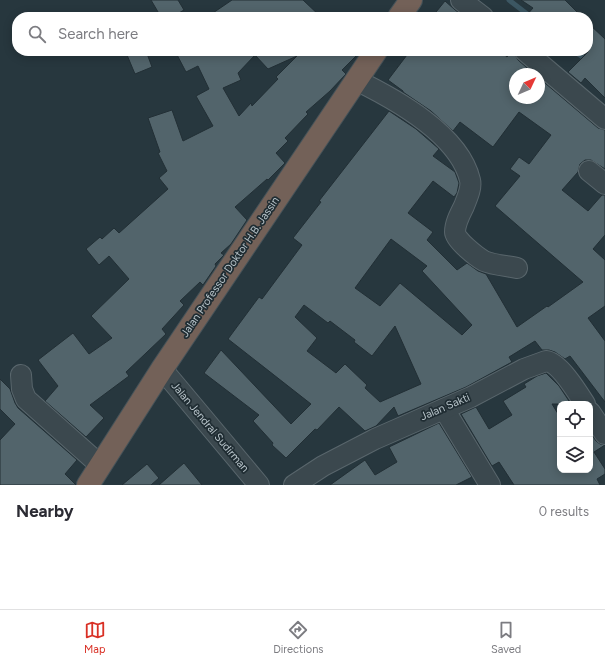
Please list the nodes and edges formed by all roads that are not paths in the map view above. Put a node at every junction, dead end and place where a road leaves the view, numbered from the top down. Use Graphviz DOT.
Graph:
graph roads {
  1 [pos="411,0"];
  2 [pos="461,0"];
  3 [pos="403,12"];
  4 [pos="477,12"];
  5 [pos="373,56"];
  6 [pos="531,56"];
  7 [pos="356,80"];
  8 [pos="603,115"];
  9 [pos="589,171"];
  10 [pos="605,184"];
  11 [pos="517,268"];
  12 [pos="162,369"];
  13 [pos="21,375"];
  14 [pos="583,401"];
  15 [pos="444,409"];
  16 [pos="593,416"];
  17 [pos="605,434"];
  18 [pos="100,465"];
  19 [pos="88,485"];
  20 [pos="259,485"];
  21 [pos="294,485"];
  22 [pos="490,485"];
  1 -- 3 [label="highway"];
  2 -- 4 [label="street"];
  5 -- 7 [label="highway, Jalan Professor Doktor H.B. Jassin"];
  6 -- 8 [label="street"];
  7 -- 11 [label="street"];
  7 -- 12 [label="highway, Jalan Professor Doktor H.B. Jassin"];
  9 -- 10 [label="street"];
  12 -- 18 [label="highway, Jalan Professor Doktor H.B. Jassin"];
  12 -- 20 [label="street, Jalan Jendral Sudirman"];
  13 -- 18 [label="street"];
  14 -- 15 [label="street, Jalan Sakti"];
  15 -- 21 [label="street, Jalan Sakti"];
  15 -- 22 [label="street"];
  16 -- 17 [label="street"];
  18 -- 19 [label="highway, Jalan Professor Doktor H.B. Jassin"];
}
